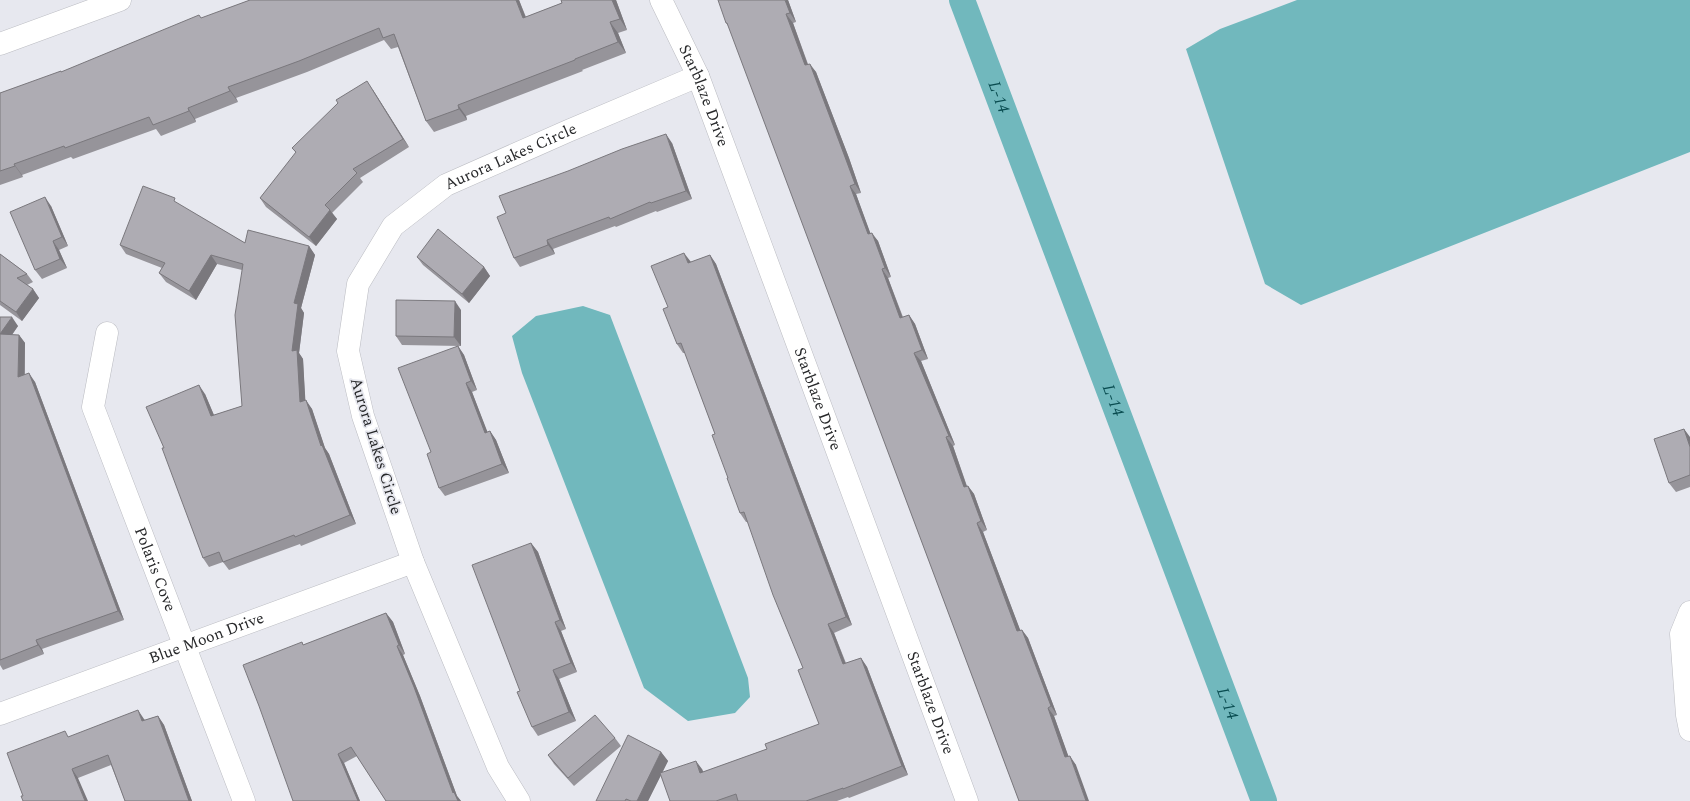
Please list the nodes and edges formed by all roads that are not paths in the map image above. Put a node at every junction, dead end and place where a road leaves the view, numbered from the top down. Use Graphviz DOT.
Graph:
graph roads {
  1 [pos="120,0"];
  2 [pos="661,0"];
  3 [pos="0,44"];
  4 [pos="698,76"];
  5 [pos="107,333"];
  6 [pos="412,562"];
  7 [pos="1690,612"];
  8 [pos="183,646"];
  9 [pos="0,714"];
  10 [pos="1690,730"];
  11 [pos="244,801"];
  12 [pos="519,801"];
  13 [pos="967,801"];
  1 -- 3 [label="street"];
  2 -- 4 [label="street, Starblaze Drive"];
  4 -- 6 [label="street, Aurora Lakes Circle"];
  4 -- 13 [label="street, Starblaze Drive"];
  5 -- 8 [label="street, Polaris Cove"];
  6 -- 8 [label="street, Blue Moon Drive"];
  6 -- 12 [label="street, Aurora Lakes Circle"];
  7 -- 10 [label="street"];
  8 -- 9 [label="street, Blue Moon Drive"];
  8 -- 11 [label="street, Polaris Cove"];
}
